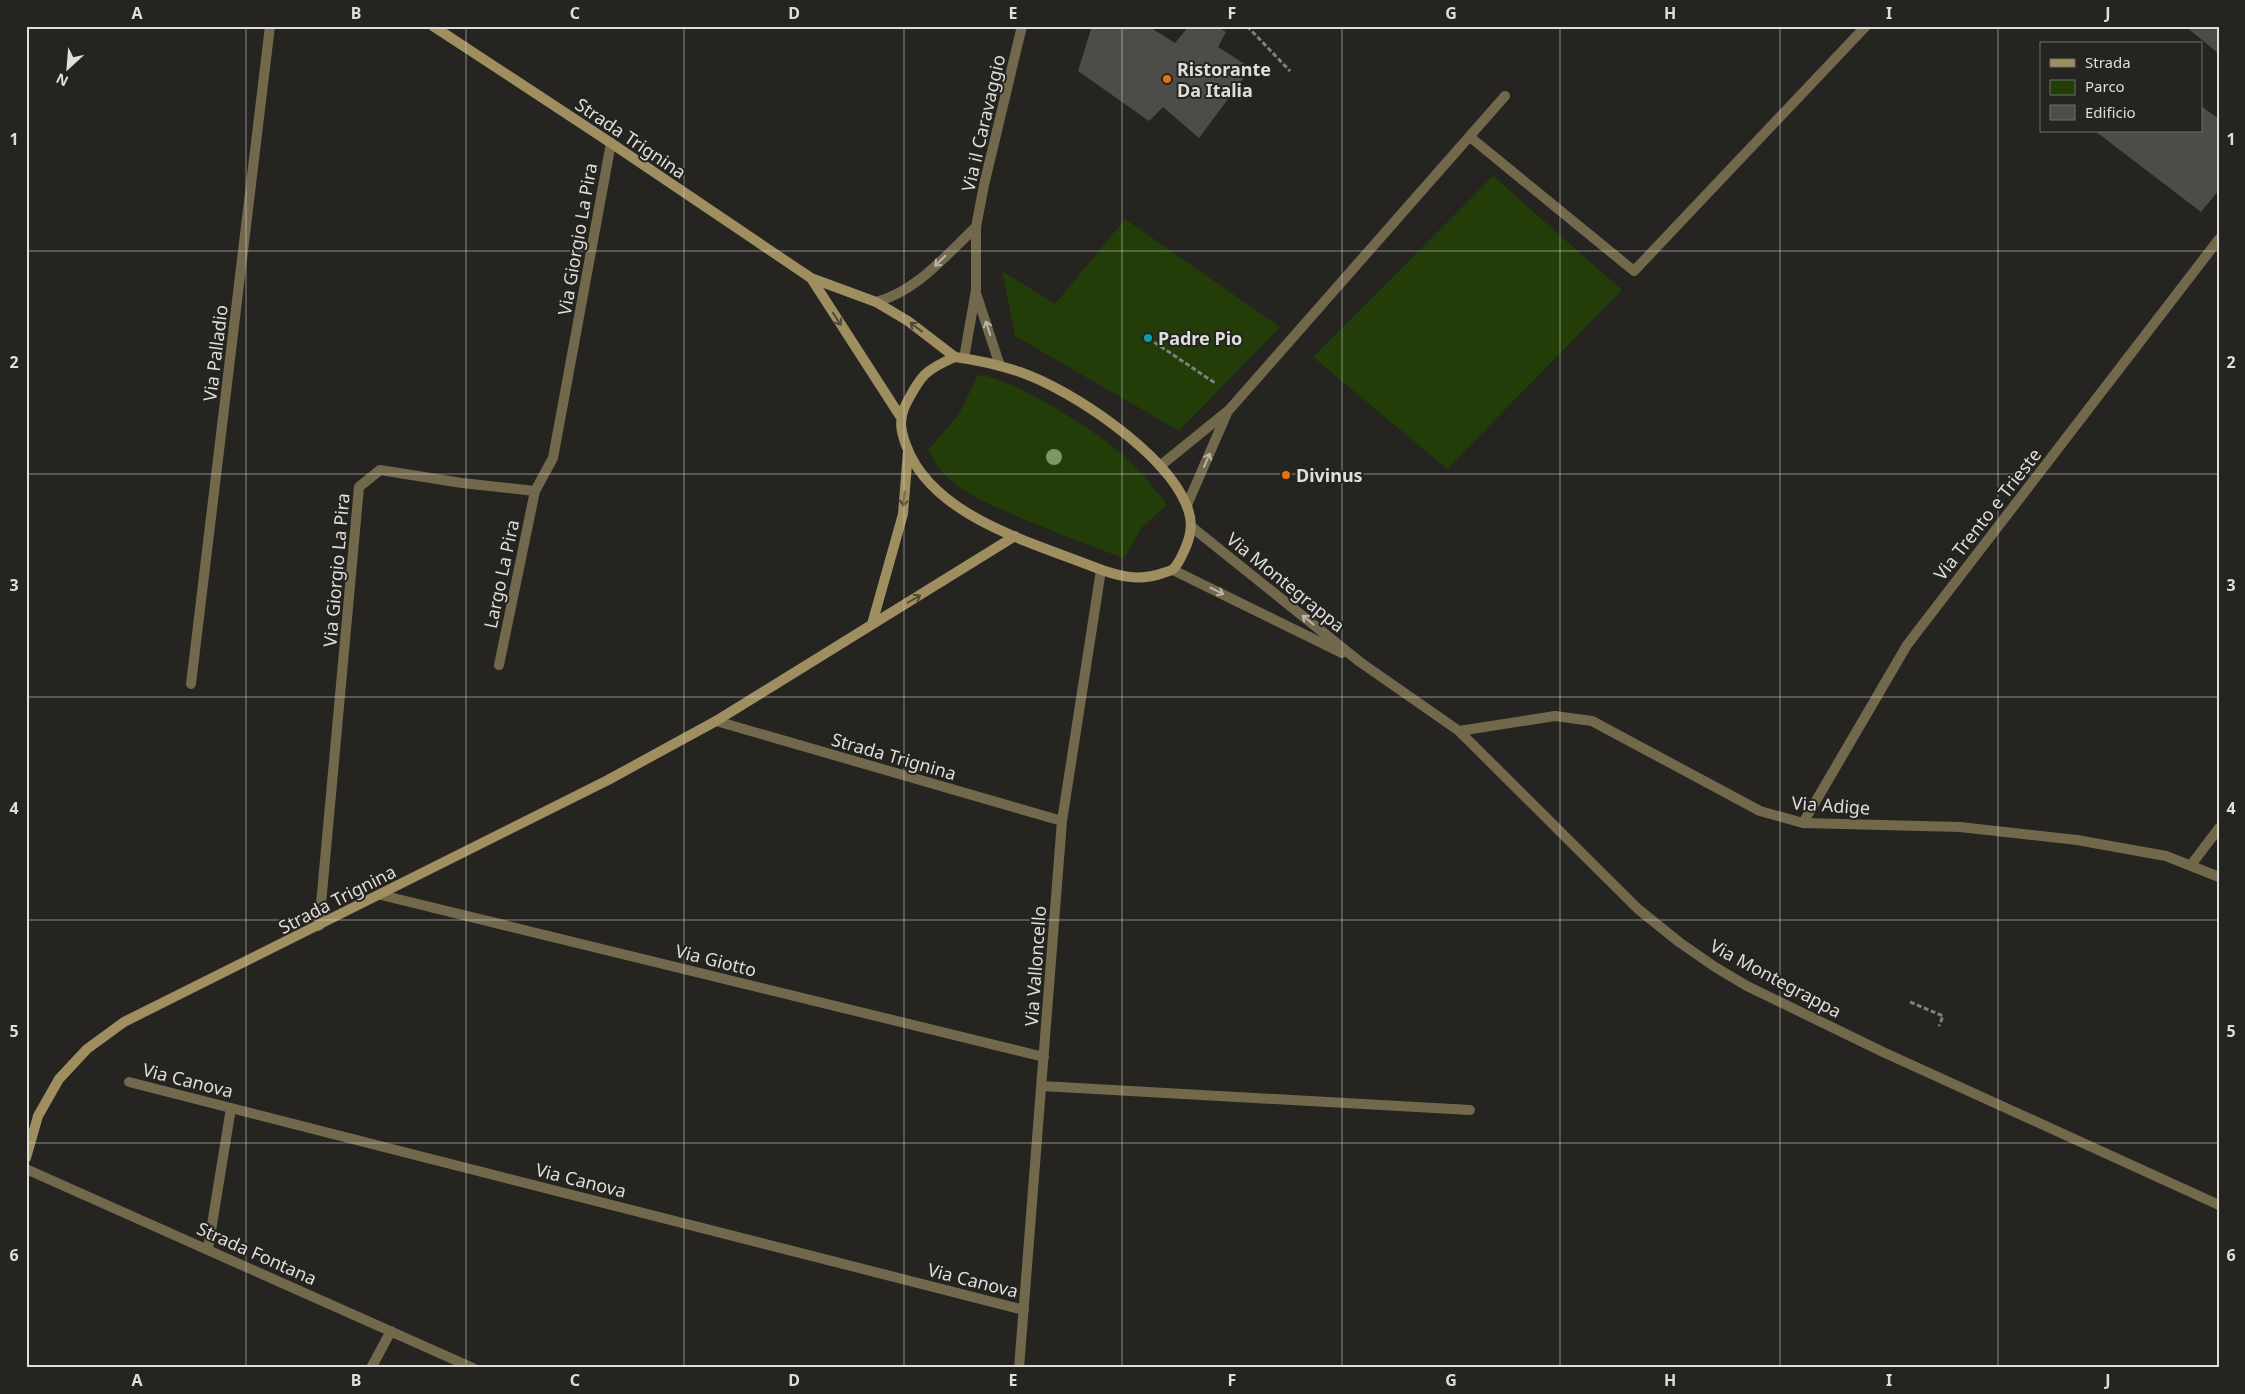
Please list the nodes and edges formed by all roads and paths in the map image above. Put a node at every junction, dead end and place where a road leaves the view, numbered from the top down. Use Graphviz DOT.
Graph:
graph roads {
  1 [pos="270,26"];
  2 [pos="433,26"];
  3 [pos="1022,26"];
  4 [pos="1247,26"];
  5 [pos="1866,26"];
  6 [pos="1290,71"];
  7 [pos="1505,96"];
  8 [pos="1470,137"];
  9 [pos="611,143"];
  10 [pos="976,228"];
  11 [pos="2219,239"];
  12 [pos="811,278"];
  13 [pos="976,290"];
  14 [pos="876,302"];
  15 [pos="1148,338"];
  16 [pos="960,357"];
  17 [pos="1000,366"];
  18 [pos="1238,400"];
  19 [pos="1229,410"];
  20 [pos="900,416"];
  21 [pos="908,450"];
  22 [pos="1160,466"];
  23 [pos="535,491"];
  24 [pos="1187,505"];
  25 [pos="1193,528"];
  26 [pos="1015,536"];
  27 [pos="1101,570"];
  28 [pos="1173,570"];
  29 [pos="872,624"];
  30 [pos="1360,662"];
  31 [pos="499,664"];
  32 [pos="191,684"];
  33 [pos="716,721"];
  34 [pos="1459,731"];
  35 [pos="1062,821"];
  36 [pos="1804,823"];
  37 [pos="2219,828"];
  38 [pos="2191,865"];
  39 [pos="2219,877"];
  40 [pos="381,895"];
  41 [pos="320,926"];
  42 [pos="1910,1002"];
  43 [pos="1939,1026"];
  44 [pos="1044,1057"];
  45 [pos="129,1082"];
  46 [pos="1042,1086"];
  47 [pos="231,1108"];
  48 [pos="1470,1110"];
  49 [pos="26,1158"];
  50 [pos="26,1168"];
  51 [pos="2219,1205"];
  52 [pos="208,1249"];
  53 [pos="1024,1310"];
  54 [pos="391,1331"];
  55 [pos="371,1368"];
  56 [pos="473,1368"];
  57 [pos="1020,1368"];
  1 -- 32 [label="street, Via Palladio"];
  2 -- 9 [label="street, Strada Trignina"];
  3 -- 10 [label="street, Via il Caravaggio"];
  4 -- 6 [label="path"];
  5 -- 8 [label="street"];
  7 -- 8 [label="street"];
  8 -- 18 [label="street"];
  9 -- 12 [label="street, Strada Trignina"];
  9 -- 23 [label="street, Via Giorgio La Pira"];
  10 -- 13 [label="street, Via il Caravaggio"];
  10 -- 14 [label="street, one-way"];
  11 -- 36 [label="street, Via Trento e Trieste"];
  12 -- 14 [label="street, Strada Trignina"];
  12 -- 20 [label="street, Strada Trignina, one-way"];
  13 -- 16 [label="street, Via il Caravaggio"];
  17 -- 13 [label="street, Via il Caravaggio, one-way"];
  16 -- 14 [label="street, Strada Trignina, one-way"];
  15 -- 18 [label="path"];
  16 -- 17 [label="street"];
  16 -- 20 [label="street"];
  17 -- 22 [label="street"];
  18 -- 19 [label="street"];
  19 -- 22 [label="street"];
  24 -- 19 [label="street, one-way"];
  20 -- 21 [label="street"];
  21 -- 26 [label="street"];
  21 -- 29 [label="street, one-way"];
  22 -- 24 [label="street"];
  23 -- 31 [label="street, Largo La Pira"];
  23 -- 41 [label="street, Via Giorgio La Pira"];
  24 -- 25 [label="street"];
  25 -- 28 [label="street"];
  30 -- 25 [label="street, Via Montegrappa, one-way"];
  26 -- 27 [label="street"];
  29 -- 26 [label="street, Strada Trignina, one-way"];
  27 -- 28 [label="street"];
  27 -- 35 [label="street, Via Valloncello"];
  28 -- 30 [label="street, Via Montegrappa, one-way"];
  29 -- 33 [label="street, Strada Trignina"];
  30 -- 34 [label="street, Via Montegrappa"];
  33 -- 35 [label="street, Strada Trignina"];
  33 -- 40 [label="street, Strada Trignina"];
  34 -- 36 [label="street, Via Adige"];
  34 -- 51 [label="street, Via Montegrappa"];
  35 -- 44 [label="street, Via Valloncello"];
  36 -- 38 [label="street, Via Adige"];
  37 -- 38 [label="street"];
  38 -- 39 [label="street, Via Adige"];
  40 -- 41 [label="street, Strada Trignina"];
  40 -- 44 [label="street, Via Giotto"];
  41 -- 49 [label="street, Strada Trignina"];
  42 -- 43 [label="path"];
  44 -- 46 [label="street, Via Valloncello"];
  45 -- 47 [label="street, Via Canova"];
  46 -- 48 [label="street"];
  46 -- 53 [label="street, Via Valloncello"];
  47 -- 52 [label="street"];
  47 -- 53 [label="street, Via Canova"];
  50 -- 52 [label="street, Strada Fontana"];
  52 -- 54 [label="street, Strada Fontana"];
  53 -- 57 [label="street, Via Valloncello"];
  54 -- 55 [label="street"];
  54 -- 56 [label="street, Strada Fontana"];
}
